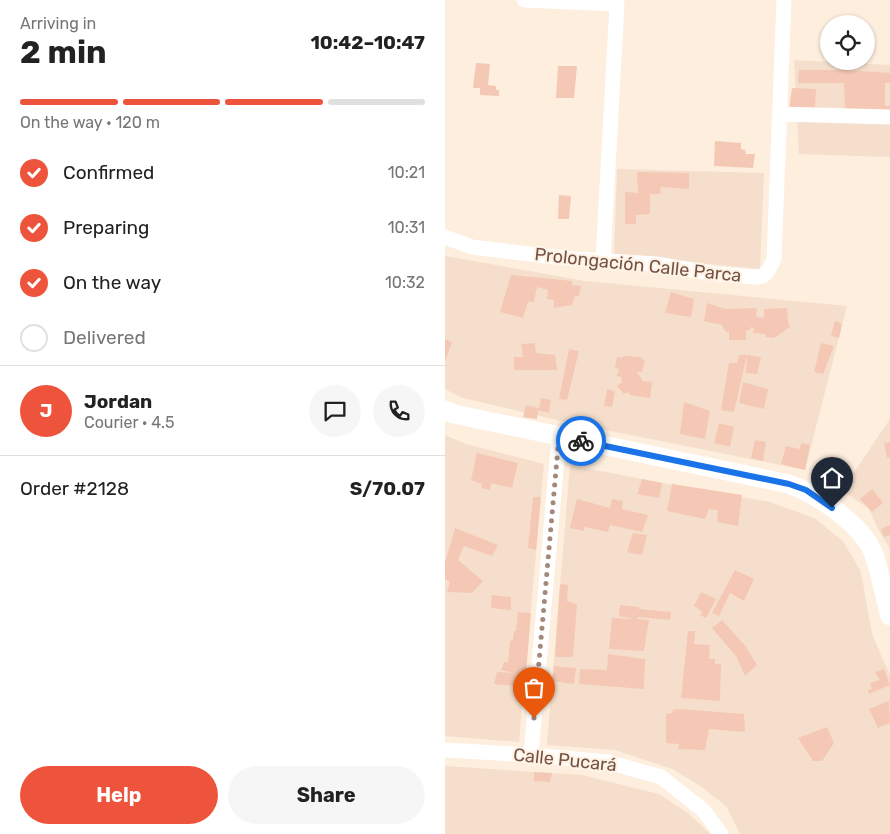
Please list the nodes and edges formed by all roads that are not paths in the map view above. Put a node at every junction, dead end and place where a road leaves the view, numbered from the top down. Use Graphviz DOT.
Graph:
graph roads {
  1 [pos="523,0"];
  2 [pos="783,0"];
  3 [pos="779,114"];
  4 [pos="890,117"];
  5 [pos="445,237"];
  6 [pos="603,260"];
  7 [pos="445,410"];
  8 [pos="559,436"];
  9 [pos="890,616"];
  10 [pos="445,750"];
  11 [pos="531,755"];
  12 [pos="721,834"];
  1 -- 6 [label="street"];
  2 -- 3 [label="street, Prolongación Calle Parca"];
  3 -- 4 [label="street"];
  3 -- 6 [label="street, Prolongación Calle Parca"];
  5 -- 6 [label="street, Prolongación Calle Parca"];
  7 -- 8 [label="street"];
  8 -- 9 [label="street"];
  8 -- 11 [label="street"];
  10 -- 11 [label="street, Calle Pucará"];
  11 -- 12 [label="street, Calle Pucará"];
}
